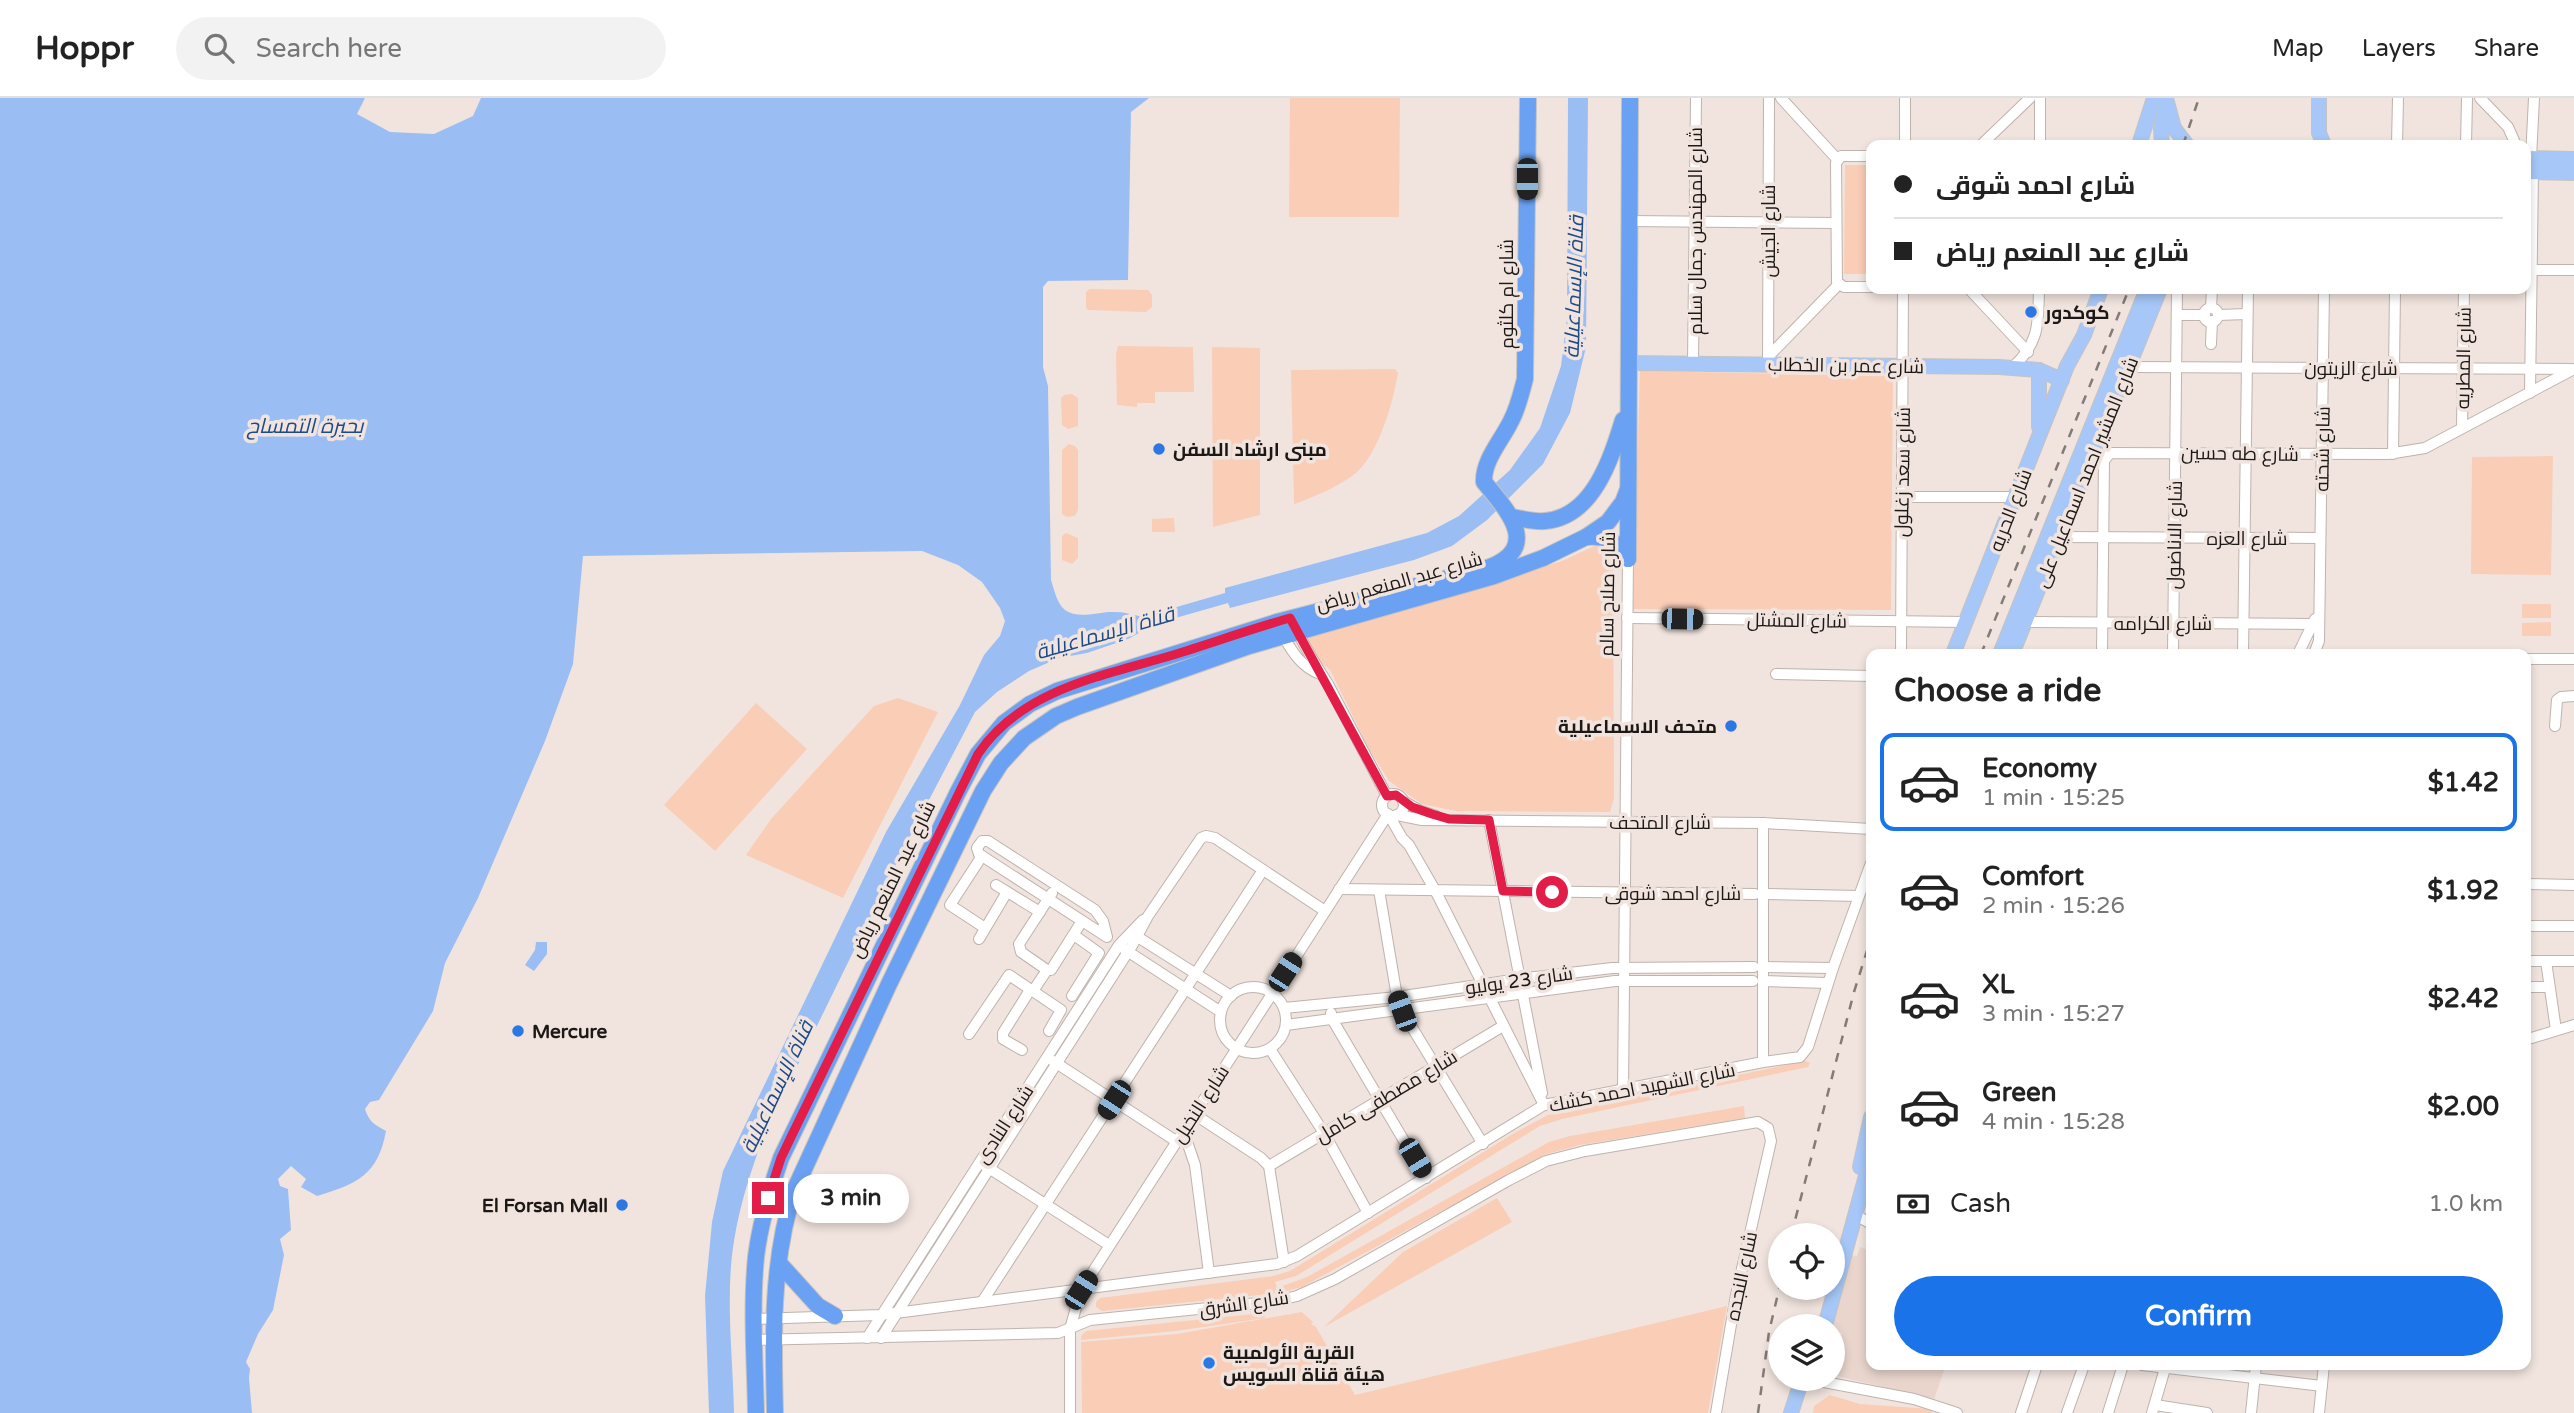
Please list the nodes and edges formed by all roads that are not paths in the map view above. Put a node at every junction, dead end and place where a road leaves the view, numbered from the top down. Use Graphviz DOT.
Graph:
graph roads {
  1 [pos="1528,98"];
  2 [pos="1630,98"];
  3 [pos="1696,98"];
  4 [pos="1769,98"];
  5 [pos="1781,98"];
  6 [pos="1905,98"];
  7 [pos="2030,98"];
  8 [pos="2040,98"];
  9 [pos="2319,98"];
  10 [pos="2398,98"];
  11 [pos="2467,98"];
  12 [pos="2480,98"];
  13 [pos="2534,98"];
  14 [pos="2163,99"];
  15 [pos="2508,127"];
  16 [pos="2533,127"];
  17 [pos="1905,140"];
  18 [pos="1986,140"];
  19 [pos="2040,140"];
  20 [pos="2142,140"];
  21 [pos="2162,140"];
  22 [pos="2183,140"];
  23 [pos="2322,140"];
  24 [pos="2398,140"];
  25 [pos="2466,140"];
  26 [pos="2514,140"];
  27 [pos="2531,146"];
  28 [pos="1866,156"];
  29 [pos="1837,159"];
  30 [pos="2574,159"];
  31 [pos="2531,165"];
  32 [pos="2531,165"];
  33 [pos="2574,173"];
  34 [pos="1629,220"];
  35 [pos="1695,221"];
  36 [pos="1769,222"];
  37 [pos="1836,223"];
  38 [pos="2531,270"];
  39 [pos="2574,270"];
  40 [pos="1838,285"];
  41 [pos="1866,287"];
  42 [pos="1903,294"];
  43 [pos="1974,294"];
  44 [pos="2039,294"];
  45 [pos="2089,294"];
  46 [pos="2099,294"];
  47 [pos="2145,294"];
  48 [pos="2158,294"];
  49 [pos="2177,294"];
  50 [pos="2212,294"];
  51 [pos="2248,294"];
  52 [pos="2324,294"];
  53 [pos="2395,294"];
  54 [pos="2464,294"];
  55 [pos="2528,294"];
  56 [pos="2248,314"];
  57 [pos="2177,315"];
  58 [pos="2211,315"];
  59 [pos="2211,344"];
  60 [pos="2028,352"];
  61 [pos="1768,360"];
  62 [pos="1628,363"];
  63 [pos="1693,363"];
  64 [pos="1903,365"];
  65 [pos="2067,366"];
  66 [pos="2013,367"];
  67 [pos="2128,367"];
  68 [pos="2176,368"];
  69 [pos="2247,368"];
  70 [pos="2323,368"];
  71 [pos="2394,369"];
  72 [pos="2463,369"];
  73 [pos="2530,369"];
  74 [pos="2574,369"];
  75 [pos="2039,370"];
  76 [pos="2062,380"];
  77 [pos="2530,393"];
  78 [pos="1627,407"];
  79 [pos="2462,428"];
  80 [pos="2039,436"];
  81 [pos="2175,452"];
  82 [pos="2245,453"];
  83 [pos="2322,454"];
  84 [pos="2393,454"];
  85 [pos="1628,489"];
  86 [pos="1901,497"];
  87 [pos="2015,498"];
  88 [pos="1511,516"];
  89 [pos="1587,537"];
  90 [pos="2053,537"];
  91 [pos="2103,538"];
  92 [pos="2174,538"];
  93 [pos="2244,538"];
  94 [pos="2320,538"];
  95 [pos="1628,559"];
  96 [pos="2319,610"];
  97 [pos="1627,618"];
  98 [pos="1900,621"];
  99 [pos="1966,622"];
  100 [pos="2019,622"];
  101 [pos="2102,622"];
  102 [pos="2173,623"];
  103 [pos="2244,623"];
  104 [pos="2313,624"];
  105 [pos="1287,627"];
  106 [pos="1900,649"];
  107 [pos="1955,649"];
  108 [pos="2003,649"];
  109 [pos="2013,649"];
  110 [pos="2102,649"];
  111 [pos="2173,649"];
  112 [pos="2243,649"];
  113 [pos="2300,649"];
  114 [pos="2317,649"];
  115 [pos="2531,659"];
  116 [pos="2574,659"];
  117 [pos="1776,674"];
  118 [pos="1866,676"];
  119 [pos="2574,696"];
  120 [pos="2555,726"];
  121 [pos="992,735"];
  122 [pos="1010,751"];
  123 [pos="1387,796"];
  124 [pos="1403,801"];
  125 [pos="1393,815"];
  126 [pos="1449,819"];
  127 [pos="1489,820"];
  128 [pos="1626,822"];
  129 [pos="1763,823"];
  130 [pos="1866,829"];
  131 [pos="982,856"];
  132 [pos="1263,870"];
  133 [pos="1866,875"];
  134 [pos="2531,884"];
  135 [pos="996,885"];
  136 [pos="1057,885"];
  137 [pos="2574,885"];
  138 [pos="1339,889"];
  139 [pos="1379,890"];
  140 [pos="1503,891"];
  141 [pos="1007,892"];
  142 [pos="1436,892"];
  143 [pos="1625,893"];
  144 [pos="1759,894"];
  145 [pos="1858,895"];
  146 [pos="1048,899"];
  147 [pos="1325,911"];
  148 [pos="1040,912"];
  149 [pos="1082,921"];
  150 [pos="2531,926"];
  151 [pos="2574,926"];
  152 [pos="1134,934"];
  153 [pos="1074,935"];
  154 [pos="1107,937"];
  155 [pos="1124,948"];
  156 [pos="2531,961"];
  157 [pos="2546,961"];
  158 [pos="2574,961"];
  159 [pos="1693,967"];
  160 [pos="1758,967"];
  161 [pos="1624,968"];
  162 [pos="1833,968"];
  163 [pos="1047,971"];
  164 [pos="1196,973"];
  165 [pos="869,974"];
  166 [pos="1519,979"];
  167 [pos="1624,980"];
  168 [pos="1693,980"];
  169 [pos="1758,981"];
  170 [pos="1828,983"];
  171 [pos="889,984"];
  172 [pos="1482,985"];
  173 [pos="2531,987"];
  174 [pos="2549,987"];
  175 [pos="1186,989"];
  176 [pos="1032,990"];
  177 [pos="1272,993"];
  178 [pos="1523,993"];
  179 [pos="1072,996"];
  180 [pos="1231,996"];
  181 [pos="1397,997"];
  182 [pos="1489,998"];
  183 [pos="1329,1004"];
  184 [pos="1284,1008"];
  185 [pos="1402,1011"];
  186 [pos="1221,1012"];
  187 [pos="1332,1019"];
  188 [pos="1286,1025"];
  189 [pos="2574,1025"];
  190 [pos="1503,1026"];
  191 [pos="2556,1030"];
  192 [pos="1049,1031"];
  193 [pos="969,1034"];
  194 [pos="2531,1038"];
  195 [pos="1236,1049"];
  196 [pos="1270,1049"];
  197 [pos="1022,1050"];
  198 [pos="1052,1061"];
  199 [pos="1763,1062"];
  200 [pos="1436,1067"];
  201 [pos="1623,1091"];
  202 [pos="1114,1100"];
  203 [pos="1381,1100"];
  204 [pos="1544,1105"];
  205 [pos="1194,1114"];
  206 [pos="1183,1130"];
  207 [pos="1324,1133"];
  208 [pos="1176,1141"];
  209 [pos="1771,1141"];
  210 [pos="1483,1144"];
  211 [pos="1866,1151"];
  212 [pos="984,1165"];
  213 [pos="1269,1166"];
  214 [pos="1866,1176"];
  215 [pos="1426,1178"];
  216 [pos="1046,1205"];
  217 [pos="1368,1213"];
  218 [pos="1856,1215"];
  219 [pos="1866,1221"];
  220 [pos="1845,1238"];
  221 [pos="1109,1245"];
  222 [pos="1845,1245"];
  223 [pos="1284,1262"];
  224 [pos="779,1264"];
  225 [pos="1209,1273"];
  226 [pos="1081,1290"];
  227 [pos="982,1302"];
  228 [pos="896,1313"];
  229 [pos="880,1315"];
  230 [pos="835,1316"];
  231 [pos="754,1319"];
  232 [pos="776,1320"];
  233 [pos="1070,1329"];
  234 [pos="867,1338"];
  235 [pos="881,1338"];
  236 [pos="755,1340"];
  237 [pos="775,1340"];
  238 [pos="2035,1370"];
  239 [pos="2082,1370"];
  240 [pos="2121,1370"];
  241 [pos="2165,1370"];
  242 [pos="2218,1370"];
  243 [pos="2256,1370"];
  244 [pos="2324,1370"];
  245 [pos="2255,1379"];
  246 [pos="1845,1386"];
  247 [pos="2322,1386"];
  248 [pos="1798,1391"];
  249 [pos="1807,1391"];
  250 [pos="2154,1409"];
  251 [pos="756,1413"];
  252 [pos="775,1413"];
  253 [pos="1070,1413"];
  254 [pos="1716,1413"];
  255 [pos="1791,1413"];
  256 [pos="1801,1413"];
  257 [pos="1956,1413"];
  258 [pos="2021,1413"];
  259 [pos="2067,1413"];
  260 [pos="2108,1413"];
  261 [pos="2207,1413"];
  262 [pos="2251,1413"];
  263 [pos="2319,1413"];
  1 -- 88 [label="highway, شارع ام كلثوم"];
  2 -- 34 [label="highway, شارع صلاح سالم"];
  3 -- 35 [label="street, شارع المهندس جمال سلام"];
  4 -- 36 [label="street, شارع الجيش"];
  5 -- 29 [label="street"];
  6 -- 17 [label="street"];
  7 -- 18 [label="street"];
  8 -- 19 [label="street"];
  9 -- 23 [label="main road"];
  10 -- 24 [label="street"];
  11 -- 25 [label="street"];
  12 -- 15 [label="street"];
  13 -- 16 [label="street"];
  14 -- 20 [label="main road"];
  14 -- 21 [label="main road"];
  14 -- 22 [label="main road"];
  15 -- 16 [label="street"];
  15 -- 26 [label="street"];
  16 -- 27 [label="street"];
  28 -- 29 [label="street"];
  29 -- 37 [label="street"];
  30 -- 31 [label="main road"];
  32 -- 33 [label="main road"];
  34 -- 35 [label="street"];
  34 -- 62 [label="highway, شارع صلاح سالم"];
  35 -- 36 [label="street"];
  35 -- 63 [label="street, شارع المهندس جمال سلام"];
  36 -- 37 [label="street"];
  36 -- 61 [label="street, شارع الجيش"];
  37 -- 40 [label="street"];
  38 -- 39 [label="street"];
  40 -- 41 [label="street"];
  40 -- 61 [label="street"];
  42 -- 64 [label="street, شارع سعد زغلول"];
  43 -- 60 [label="street"];
  44 -- 60 [label="street"];
  45 -- 65 [label="main road, شارع الحريه"];
  46 -- 65 [label="main road, شارع الحريه"];
  47 -- 90 [label="main road, شارع المشير احمد اسماعيل على"];
  48 -- 67 [label="main road, شارع المشير احمد اسماعيل على"];
  49 -- 57 [label="street, شارع الاناضول"];
  50 -- 58 [label="street"];
  51 -- 56 [label="street"];
  52 -- 70 [label="street, شارع شحته"];
  53 -- 71 [label="street"];
  54 -- 72 [label="street, شارع المطريه"];
  55 -- 73 [label="street"];
  56 -- 58 [label="street"];
  56 -- 69 [label="street"];
  57 -- 58 [label="street"];
  57 -- 68 [label="street, شارع الاناضول"];
  58 -- 59 [label="street"];
  60 -- 66 [label="street"];
  61 -- 63 [label="main road, شارع عمر بن الخطاب"];
  61 -- 64 [label="main road, شارع عمر بن الخطاب"];
  62 -- 63 [label="main road, شارع عمر بن الخطاب"];
  62 -- 78 [label="highway, شارع صلاح سالم"];
  64 -- 66 [label="main road, شارع عمر بن الخطاب"];
  64 -- 86 [label="street, شارع سعد زغلول"];
  65 -- 76 [label="main road, شارع الحريه"];
  66 -- 75 [label="main road, شارع عمر بن الخطاب"];
  67 -- 68 [label="street, شارع الزيتون"];
  67 -- 90 [label="main road, شارع المشير احمد اسماعيل على"];
  68 -- 69 [label="street, شارع الزيتون"];
  68 -- 81 [label="street, شارع الاناضول"];
  69 -- 70 [label="street, شارع الزيتون"];
  69 -- 82 [label="street"];
  70 -- 71 [label="street, شارع الزيتون"];
  70 -- 83 [label="street, شارع شحته"];
  71 -- 72 [label="street, شارع الزيتون"];
  71 -- 84 [label="street"];
  72 -- 73 [label="street, شارع الزيتون"];
  72 -- 79 [label="street, شارع المطريه"];
  73 -- 74 [label="street, شارع الزيتون"];
  73 -- 77 [label="street"];
  74 -- 77 [label="street, شارع طه حسين"];
  75 -- 76 [label="main road, شارع عمر بن الخطاب"];
  75 -- 80 [label="main road"];
  76 -- 80 [label="main road, شارع الحريه"];
  77 -- 79 [label="street, شارع طه حسين"];
  78 -- 85 [label="highway, شارع صلاح سالم"];
  78 -- 88 [label="highway"];
  79 -- 84 [label="street, شارع طه حسين"];
  80 -- 87 [label="main road, شارع الحريه"];
  81 -- 82 [label="street, شارع طه حسين"];
  81 -- 91 [label="street, شارع طه حسين"];
  81 -- 92 [label="street, شارع الاناضول"];
  82 -- 83 [label="street, شارع طه حسين"];
  82 -- 93 [label="street"];
  83 -- 84 [label="street, شارع طه حسين"];
  83 -- 94 [label="street, شارع شحته"];
  85 -- 89 [label="highway, شارع عبد المنعم رياض"];
  85 -- 95 [label="highway, شارع صلاح سالم"];
  86 -- 87 [label="street"];
  86 -- 98 [label="street, شارع سعد زغلول"];
  87 -- 99 [label="main road, شارع الحريه"];
  88 -- 105 [label="highway, شارع عبد المنعم رياض"];
  89 -- 95 [label="highway"];
  89 -- 105 [label="highway, شارع عبد المنعم رياض"];
  90 -- 91 [label="street, شارع العزه"];
  90 -- 100 [label="main road, شارع المشير احمد اسماعيل على"];
  91 -- 92 [label="street, شارع العزه"];
  91 -- 101 [label="street"];
  92 -- 93 [label="street, شارع العزه"];
  92 -- 102 [label="street, شارع الاناضول"];
  93 -- 94 [label="street, شارع العزه"];
  93 -- 103 [label="street"];
  94 -- 96 [label="street, شارع شحته"];
  95 -- 97 [label="street, شارع صلاح سالم"];
  96 -- 104 [label="street, شارع شحته"];
  96 -- 114 [label="street, شارع شحته"];
  97 -- 98 [label="street, شارع المشتل"];
  97 -- 128 [label="street, شارع صلاح سالم"];
  98 -- 99 [label="street, شارع المشتل"];
  98 -- 106 [label="street, شارع سعد زغلول"];
  99 -- 107 [label="main road, شارع الحريه"];
  100 -- 101 [label="street, شارع الكرامه"];
  100 -- 108 [label="main road, شارع المشير احمد اسماعيل على"];
  100 -- 109 [label="main road, شارع المشير احمد اسماعيل على"];
  101 -- 102 [label="street, شارع الكرامه"];
  101 -- 110 [label="street"];
  102 -- 103 [label="street, شارع الكرامه"];
  102 -- 111 [label="street, شارع الاناضول"];
  103 -- 104 [label="street, شارع الكرامه"];
  103 -- 112 [label="street"];
  104 -- 113 [label="street, شارع شحته"];
  105 -- 121 [label="highway, شارع عبد المنعم رياض"];
  105 -- 122 [label="highway, شارع عبد المنعم رياض"];
  105 -- 123 [label="street"];
  115 -- 116 [label="street"];
  117 -- 118 [label="street"];
  119 -- 120 [label="street"];
  121 -- 122 [label="highway"];
  121 -- 165 [label="highway, شارع عبد المنعم رياض"];
  122 -- 171 [label="highway, شارع عبد المنعم رياض"];
  123 -- 124 [label="street"];
  123 -- 125 [label="street"];
  124 -- 125 [label="street"];
  124 -- 126 [label="street, شارع المتحف"];
  125 -- 126 [label="street, شارع المتحف"];
  125 -- 138 [label="street, شارع النخيل"];
  125 -- 142 [label="street"];
  126 -- 127 [label="street, شارع المتحف"];
  127 -- 128 [label="street, شارع المتحف"];
  127 -- 140 [label="street"];
  128 -- 129 [label="street, شارع المتحف"];
  128 -- 143 [label="street, شارع صلاح سالم"];
  129 -- 130 [label="street, شارع المتحف"];
  129 -- 144 [label="street"];
  131 -- 136 [label="street"];
  131 -- 141 [label="street"];
  131 -- 146 [label="street"];
  132 -- 147 [label="street, شارع النادى"];
  132 -- 152 [label="street, شارع النادى"];
  132 -- 164 [label="street"];
  133 -- 145 [label="street"];
  134 -- 137 [label="street"];
  135 -- 141 [label="street"];
  136 -- 146 [label="street"];
  136 -- 154 [label="street"];
  138 -- 139 [label="street, شارع احمد شوقى"];
  138 -- 147 [label="street, شارع النخيل"];
  139 -- 142 [label="street, شارع احمد شوقى"];
  139 -- 181 [label="street"];
  140 -- 142 [label="street, شارع احمد شوقى"];
  140 -- 143 [label="street, شارع احمد شوقى"];
  140 -- 166 [label="street"];
  141 -- 148 [label="street"];
  142 -- 172 [label="street"];
  143 -- 144 [label="street, شارع احمد شوقى"];
  143 -- 161 [label="street, شارع صلاح سالم"];
  144 -- 145 [label="street, شارع احمد شوقى"];
  144 -- 160 [label="street"];
  145 -- 162 [label="street"];
  146 -- 148 [label="street"];
  146 -- 149 [label="street"];
  147 -- 177 [label="street, شارع النخيل"];
  148 -- 163 [label="street"];
  149 -- 153 [label="street"];
  149 -- 154 [label="street"];
  150 -- 151 [label="street"];
  152 -- 155 [label="street, شارع النادى"];
  152 -- 164 [label="street"];
  153 -- 163 [label="street"];
  153 -- 179 [label="street"];
  154 -- 155 [label="street"];
  155 -- 175 [label="street"];
  155 -- 198 [label="street, شارع النادى"];
  156 -- 157 [label="street"];
  157 -- 158 [label="street"];
  157 -- 174 [label="street"];
  159 -- 160 [label="street, شارع 23 يوليو"];
  159 -- 161 [label="street, شارع 23 يوليو"];
  159 -- 168 [label="street"];
  160 -- 162 [label="street, شارع 23 يوليو"];
  160 -- 169 [label="street"];
  161 -- 166 [label="street, شارع 23 يوليو"];
  161 -- 167 [label="street, شارع صلاح سالم"];
  162 -- 170 [label="street"];
  163 -- 176 [label="street"];
  164 -- 175 [label="street"];
  164 -- 180 [label="street"];
  165 -- 171 [label="highway"];
  165 -- 231 [label="highway, شارع عبد المنعم رياض"];
  166 -- 172 [label="street, شارع 23 يوليو"];
  166 -- 178 [label="street"];
  167 -- 168 [label="street, شارع 23 يوليو"];
  167 -- 178 [label="street, شارع 23 يوليو"];
  167 -- 201 [label="street, شارع صلاح سالم"];
  168 -- 169 [label="street, شارع 23 يوليو"];
  169 -- 170 [label="street, شارع 23 يوليو"];
  169 -- 199 [label="street"];
  170 -- 199 [label="street, شارع الشهيد احمد كشك"];
  171 -- 224 [label="highway, شارع عبد المنعم رياض"];
  172 -- 181 [label="street, شارع 23 يوليو"];
  172 -- 182 [label="street"];
  173 -- 174 [label="street"];
  174 -- 191 [label="street"];
  175 -- 186 [label="street"];
  175 -- 202 [label="street"];
  176 -- 192 [label="street"];
  176 -- 193 [label="street"];
  176 -- 197 [label="street"];
  177 -- 180 [label="street"];
  177 -- 184 [label="street"];
  177 -- 195 [label="street, شارع النخيل"];
  178 -- 182 [label="street, شارع 23 يوليو"];
  178 -- 204 [label="street"];
  180 -- 186 [label="street"];
  181 -- 183 [label="street, شارع 23 يوليو"];
  181 -- 185 [label="street"];
  182 -- 185 [label="street, شارع 23 يوليو"];
  182 -- 190 [label="street"];
  183 -- 184 [label="street, شارع 23 يوليو"];
  183 -- 187 [label="street"];
  184 -- 188 [label="street"];
  185 -- 187 [label="street, شارع 23 يوليو"];
  185 -- 200 [label="street"];
  186 -- 195 [label="street"];
  187 -- 188 [label="street, شارع 23 يوليو"];
  187 -- 203 [label="street"];
  188 -- 196 [label="street"];
  189 -- 191 [label="street"];
  190 -- 200 [label="street, شارع مصطفى كامل"];
  190 -- 204 [label="street"];
  191 -- 194 [label="street"];
  195 -- 196 [label="street"];
  195 -- 205 [label="street, شارع النخيل"];
  196 -- 207 [label="street"];
  198 -- 202 [label="street"];
  198 -- 212 [label="street, شارع النادى"];
  199 -- 201 [label="street, شارع الشهيد احمد كشك"];
  200 -- 203 [label="street, شارع مصطفى كامل"];
  200 -- 210 [label="street"];
  201 -- 204 [label="street, شارع الشهيد احمد كشك"];
  202 -- 208 [label="street"];
  202 -- 216 [label="street"];
  203 -- 207 [label="street, شارع مصطفى كامل"];
  203 -- 215 [label="street"];
  204 -- 210 [label="street, شارع الشهيد احمد كشك"];
  205 -- 206 [label="street, شارع النخيل"];
  205 -- 213 [label="street"];
  206 -- 208 [label="street, شارع النخيل"];
  206 -- 225 [label="street"];
  207 -- 213 [label="street, شارع مصطفى كامل"];
  207 -- 217 [label="street"];
  208 -- 221 [label="street, شارع النخيل"];
  209 -- 233 [label="street, شارع الشرق"];
  209 -- 254 [label="street, شارع النجده"];
  210 -- 215 [label="street, شارع الشهيد احمد كشك"];
  211 -- 220 [label="main road"];
  212 -- 216 [label="street"];
  212 -- 228 [label="street, شارع النادى"];
  212 -- 229 [label="street, شارع النادى"];
  213 -- 223 [label="street"];
  214 -- 218 [label="main road"];
  215 -- 217 [label="street, شارع الشهيد احمد كشك"];
  216 -- 221 [label="street"];
  216 -- 227 [label="street"];
  217 -- 223 [label="street, شارع الشهيد احمد كشك"];
  218 -- 219 [label="street"];
  218 -- 222 [label="main road"];
  221 -- 226 [label="street, شارع النخيل"];
  223 -- 225 [label="street, شارع الشهيد احمد كشك"];
  224 -- 230 [label="highway"];
  224 -- 232 [label="highway, شارع عبد المنعم رياض"];
  225 -- 226 [label="street, شارع الشهيد احمد كشك"];
  226 -- 227 [label="street, شارع الشهيد احمد كشك"];
  226 -- 233 [label="street, شارع النخيل"];
  227 -- 228 [label="street, شارع الشهيد احمد كشك"];
  228 -- 229 [label="street"];
  228 -- 235 [label="street, شارع النادى"];
  229 -- 230 [label="street"];
  229 -- 234 [label="street, شارع النادى"];
  230 -- 232 [label="street"];
  231 -- 232 [label="street"];
  231 -- 236 [label="highway, شارع عبد المنعم رياض"];
  232 -- 237 [label="highway, شارع عبد المنعم رياض"];
  233 -- 235 [label="street, شارع الشرق"];
  233 -- 253 [label="street, شارع النخيل"];
  234 -- 235 [label="street, شارع الشرق"];
  234 -- 237 [label="street, شارع الشرق"];
  236 -- 237 [label="street, شارع الشرق"];
  236 -- 251 [label="highway, شارع عبد المنعم رياض"];
  237 -- 252 [label="highway, شارع عبد المنعم رياض"];
  238 -- 258 [label="street"];
  239 -- 259 [label="street"];
  240 -- 260 [label="street"];
  241 -- 250 [label="street"];
  242 -- 245 [label="street"];
  243 -- 245 [label="street"];
  244 -- 247 [label="street"];
  245 -- 247 [label="street"];
  245 -- 262 [label="street"];
  246 -- 257 [label="street"];
  247 -- 263 [label="street"];
  248 -- 255 [label="main road"];
  249 -- 256 [label="main road"];
  250 -- 261 [label="street"];
}
